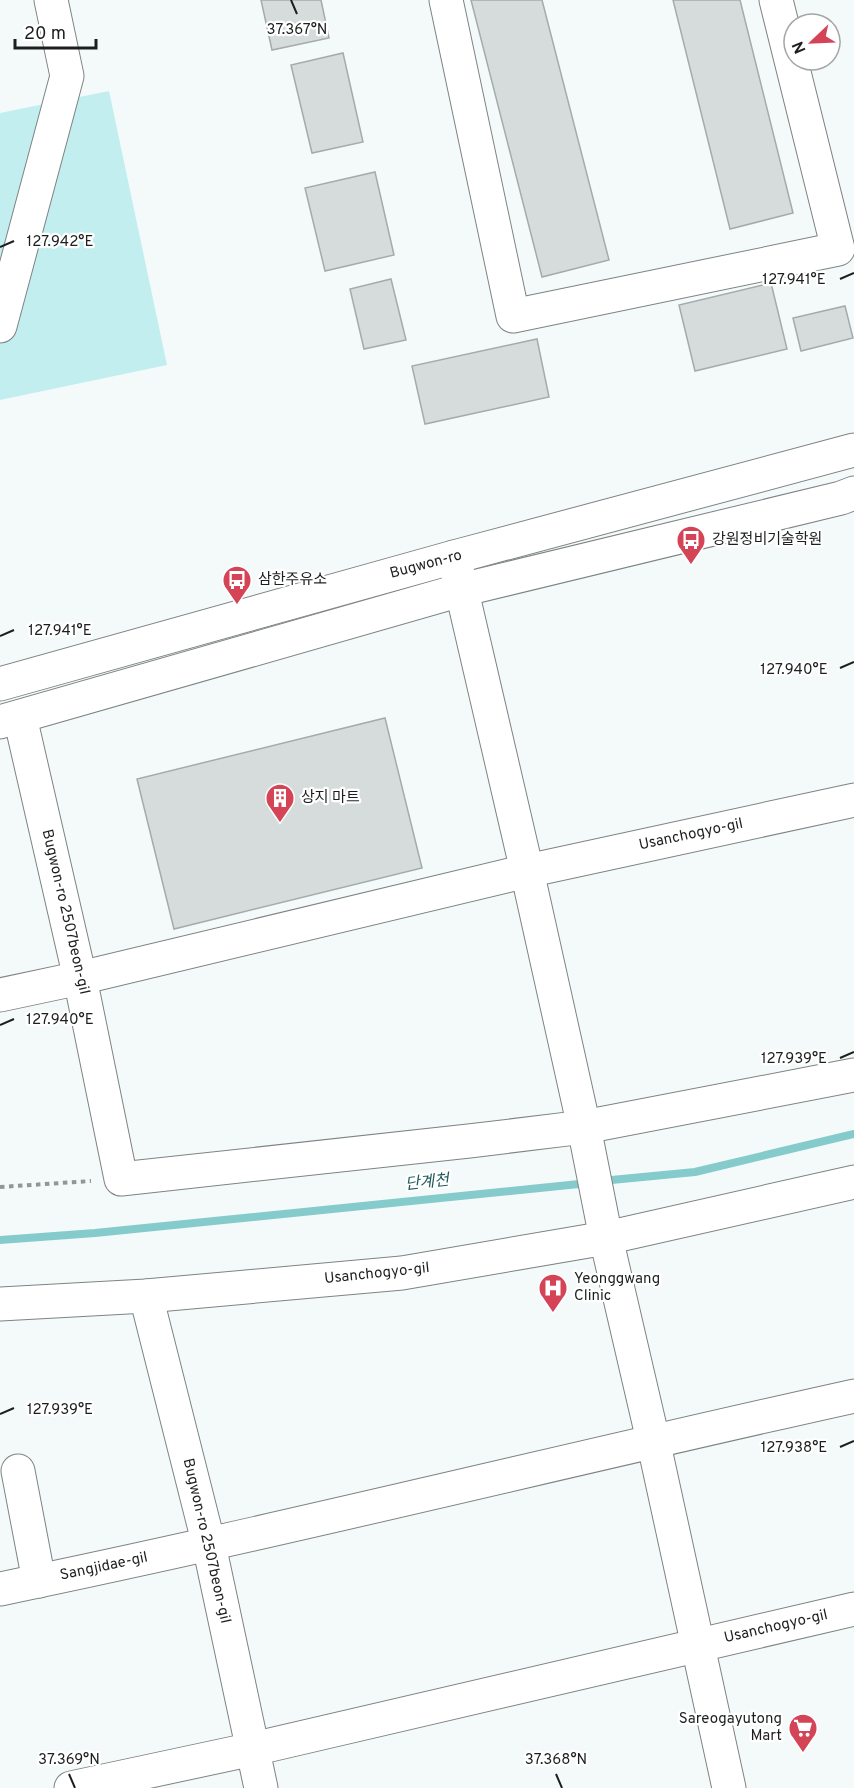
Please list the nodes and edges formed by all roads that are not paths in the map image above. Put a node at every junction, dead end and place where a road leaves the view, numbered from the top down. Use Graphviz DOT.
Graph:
graph roads {
  1 [pos="51,0"];
  2 [pos="446,0"];
  3 [pos="776,0"];
  4 [pos="0,326"];
  5 [pos="854,450"];
  6 [pos="854,493"];
  7 [pos="454,557"];
  8 [pos="461,590"];
  9 [pos="0,684"];
  10 [pos="10,719"];
  11 [pos="854,800"];
  12 [pos="527,871"];
  13 [pos="80,978"];
  14 [pos="0,995"];
  15 [pos="854,1075"];
  16 [pos="584,1127"];
  17 [pos="854,1182"];
  18 [pos="603,1227"];
  19 [pos="146,1296"];
  20 [pos="0,1304"];
  21 [pos="854,1396"];
  22 [pos="653,1440"];
  23 [pos="18,1471"];
  24 [pos="208,1545"];
  25 [pos="39,1581"];
  26 [pos="0,1589"];
  27 [pos="854,1609"];
  28 [pos="697,1646"];
  29 [pos="253,1749"];
  30 [pos="71,1788"];
  31 [pos="261,1788"];
  32 [pos="729,1788"];
  1 -- 4 [label="street"];
  2 -- 3 [label="street"];
  5 -- 7 [label="street, Bugwon-ro"];
  6 -- 8 [label="street"];
  7 -- 8 [label="street"];
  7 -- 9 [label="street, Bugwon-ro"];
  8 -- 10 [label="street"];
  8 -- 12 [label="street"];
  10 -- 13 [label="street, Bugwon-ro 2507beon-gil"];
  11 -- 12 [label="street, Usanchogyo-gil"];
  12 -- 13 [label="street, Usanchogyo-gil"];
  12 -- 16 [label="street"];
  13 -- 14 [label="street"];
  13 -- 16 [label="street, Bugwon-ro 2507beon-gil"];
  15 -- 16 [label="street"];
  16 -- 18 [label="street"];
  17 -- 18 [label="street, Usanchogyo-gil"];
  18 -- 19 [label="street, Usanchogyo-gil"];
  18 -- 22 [label="street"];
  19 -- 20 [label="street"];
  19 -- 24 [label="street, Bugwon-ro 2507beon-gil"];
  21 -- 22 [label="street"];
  22 -- 24 [label="street"];
  22 -- 28 [label="street"];
  23 -- 25 [label="street"];
  24 -- 25 [label="street, Sangjidae-gil"];
  24 -- 29 [label="street, Bugwon-ro 2507beon-gil"];
  25 -- 26 [label="street, Sangjidae-gil"];
  27 -- 28 [label="street, Usanchogyo-gil"];
  28 -- 29 [label="street, Usanchogyo-gil"];
  28 -- 32 [label="street"];
  29 -- 30 [label="street"];
  29 -- 31 [label="street, Bugwon-ro 2507beon-gil"];
}
